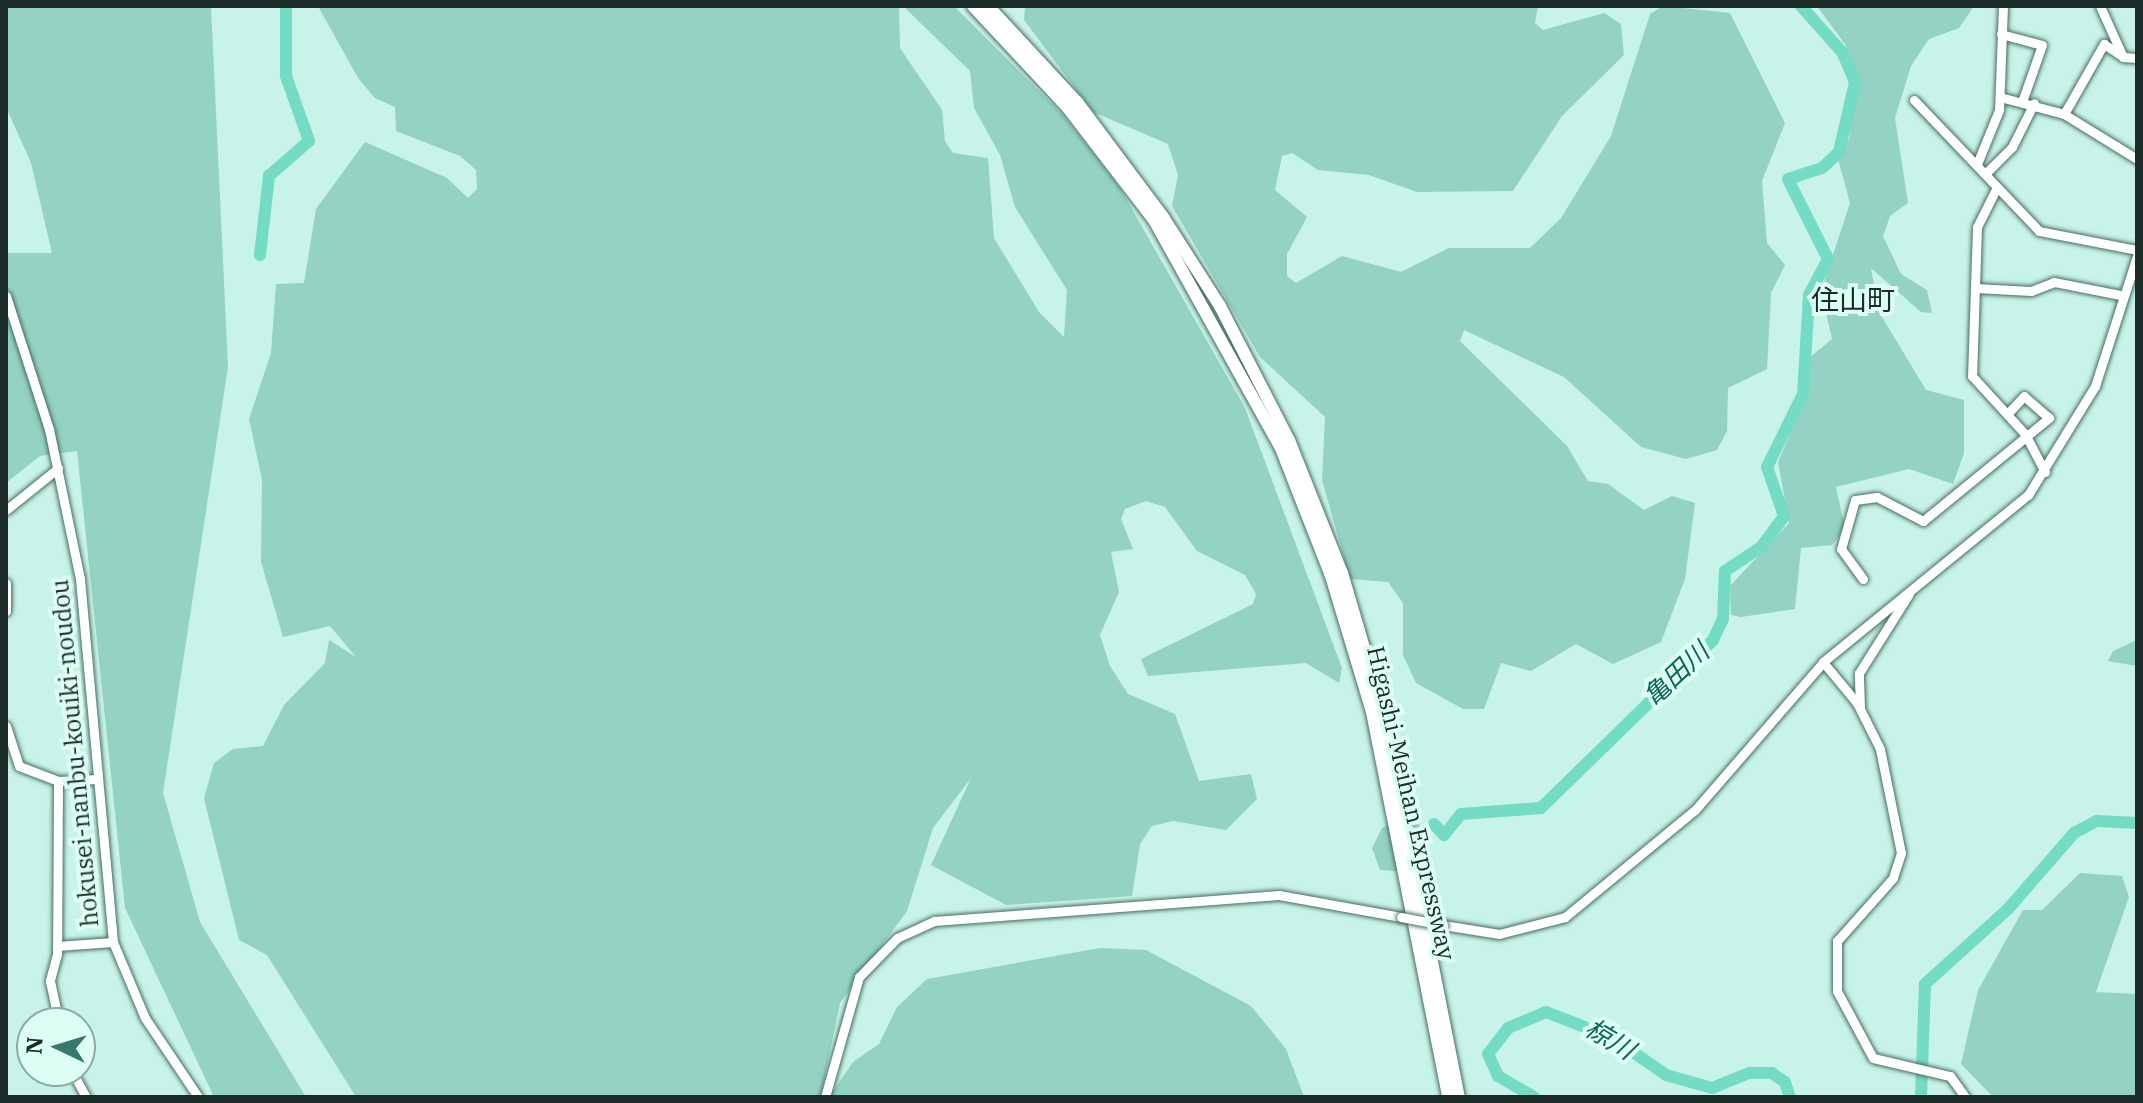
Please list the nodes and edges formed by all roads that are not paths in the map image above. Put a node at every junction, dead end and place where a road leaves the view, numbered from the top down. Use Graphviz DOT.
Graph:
graph roads {
  1 [pos="973,6"];
  2 [pos="988,6"];
  3 [pos="2003,6"];
  4 [pos="2100,6"];
  5 [pos="2001,34"];
  6 [pos="2123,57"];
  7 [pos="2137,58"];
  8 [pos="2000,97"];
  9 [pos="2023,99"];
  10 [pos="1914,100"];
  11 [pos="2034,103"];
  12 [pos="2064,114"];
  13 [pos="2137,159"];
  14 [pos="1977,164"];
  15 [pos="1985,174"];
  16 [pos="1997,187"];
  17 [pos="2136,257"];
  18 [pos="1975,288"];
  19 [pos="2120,295"];
  20 [pos="6,296"];
  21 [pos="2008,413"];
  22 [pos="2027,441"];
  23 [pos="58,468"];
  24 [pos="2045,472"];
  25 [pos="6,510"];
  26 [pos="1863,579"];
  27 [pos="6,583"];
  28 [pos="1910,591"];
  29 [pos="6,611"];
  30 [pos="1823,662"];
  31 [pos="1860,707"];
  32 [pos="6,726"];
  33 [pos="98,779"];
  34 [pos="58,781"];
  35 [pos="113,942"];
  36 [pos="57,946"];
  37 [pos="56,1007"];
  38 [pos="198,1097"];
  39 [pos="825,1097"];
  40 [pos="1448,1097"];
  41 [pos="1459,1097"];
  42 [pos="1965,1097"];
  1 -- 40 [label="highway, Higashi-Meihan Expressway"];
  2 -- 41 [label="highway, Higashi-Meihan Expressway"];
  3 -- 5 [label="street"];
  4 -- 6 [label="street"];
  5 -- 8 [label="street"];
  5 -- 9 [label="street"];
  6 -- 7 [label="street"];
  6 -- 12 [label="street"];
  8 -- 9 [label="street"];
  8 -- 14 [label="street"];
  9 -- 11 [label="street"];
  10 -- 14 [label="street"];
  11 -- 12 [label="street"];
  11 -- 15 [label="street"];
  12 -- 13 [label="street"];
  14 -- 15 [label="street"];
  15 -- 16 [label="street"];
  16 -- 17 [label="street"];
  16 -- 18 [label="street"];
  17 -- 19 [label="street"];
  18 -- 19 [label="street"];
  18 -- 21 [label="street"];
  19 -- 24 [label="street"];
  20 -- 23 [label="street, hokusei-nanbu-kouiki-noudou"];
  21 -- 22 [label="street"];
  21 -- 22 [label="street"];
  22 -- 24 [label="street"];
  22 -- 26 [label="street"];
  23 -- 25 [label="street"];
  23 -- 33 [label="street, hokusei-nanbu-kouiki-noudou"];
  24 -- 28 [label="street"];
  27 -- 29 [label="street"];
  28 -- 30 [label="street"];
  28 -- 31 [label="street"];
  30 -- 31 [label="street"];
  30 -- 39 [label="street, bridge"];
  31 -- 42 [label="street"];
  32 -- 34 [label="street"];
  33 -- 34 [label="street"];
  33 -- 35 [label="street, hokusei-nanbu-kouiki-noudou"];
  34 -- 36 [label="street"];
  35 -- 36 [label="street"];
  35 -- 38 [label="street, hokusei-nanbu-kouiki-noudou"];
  36 -- 37 [label="street"];
}
